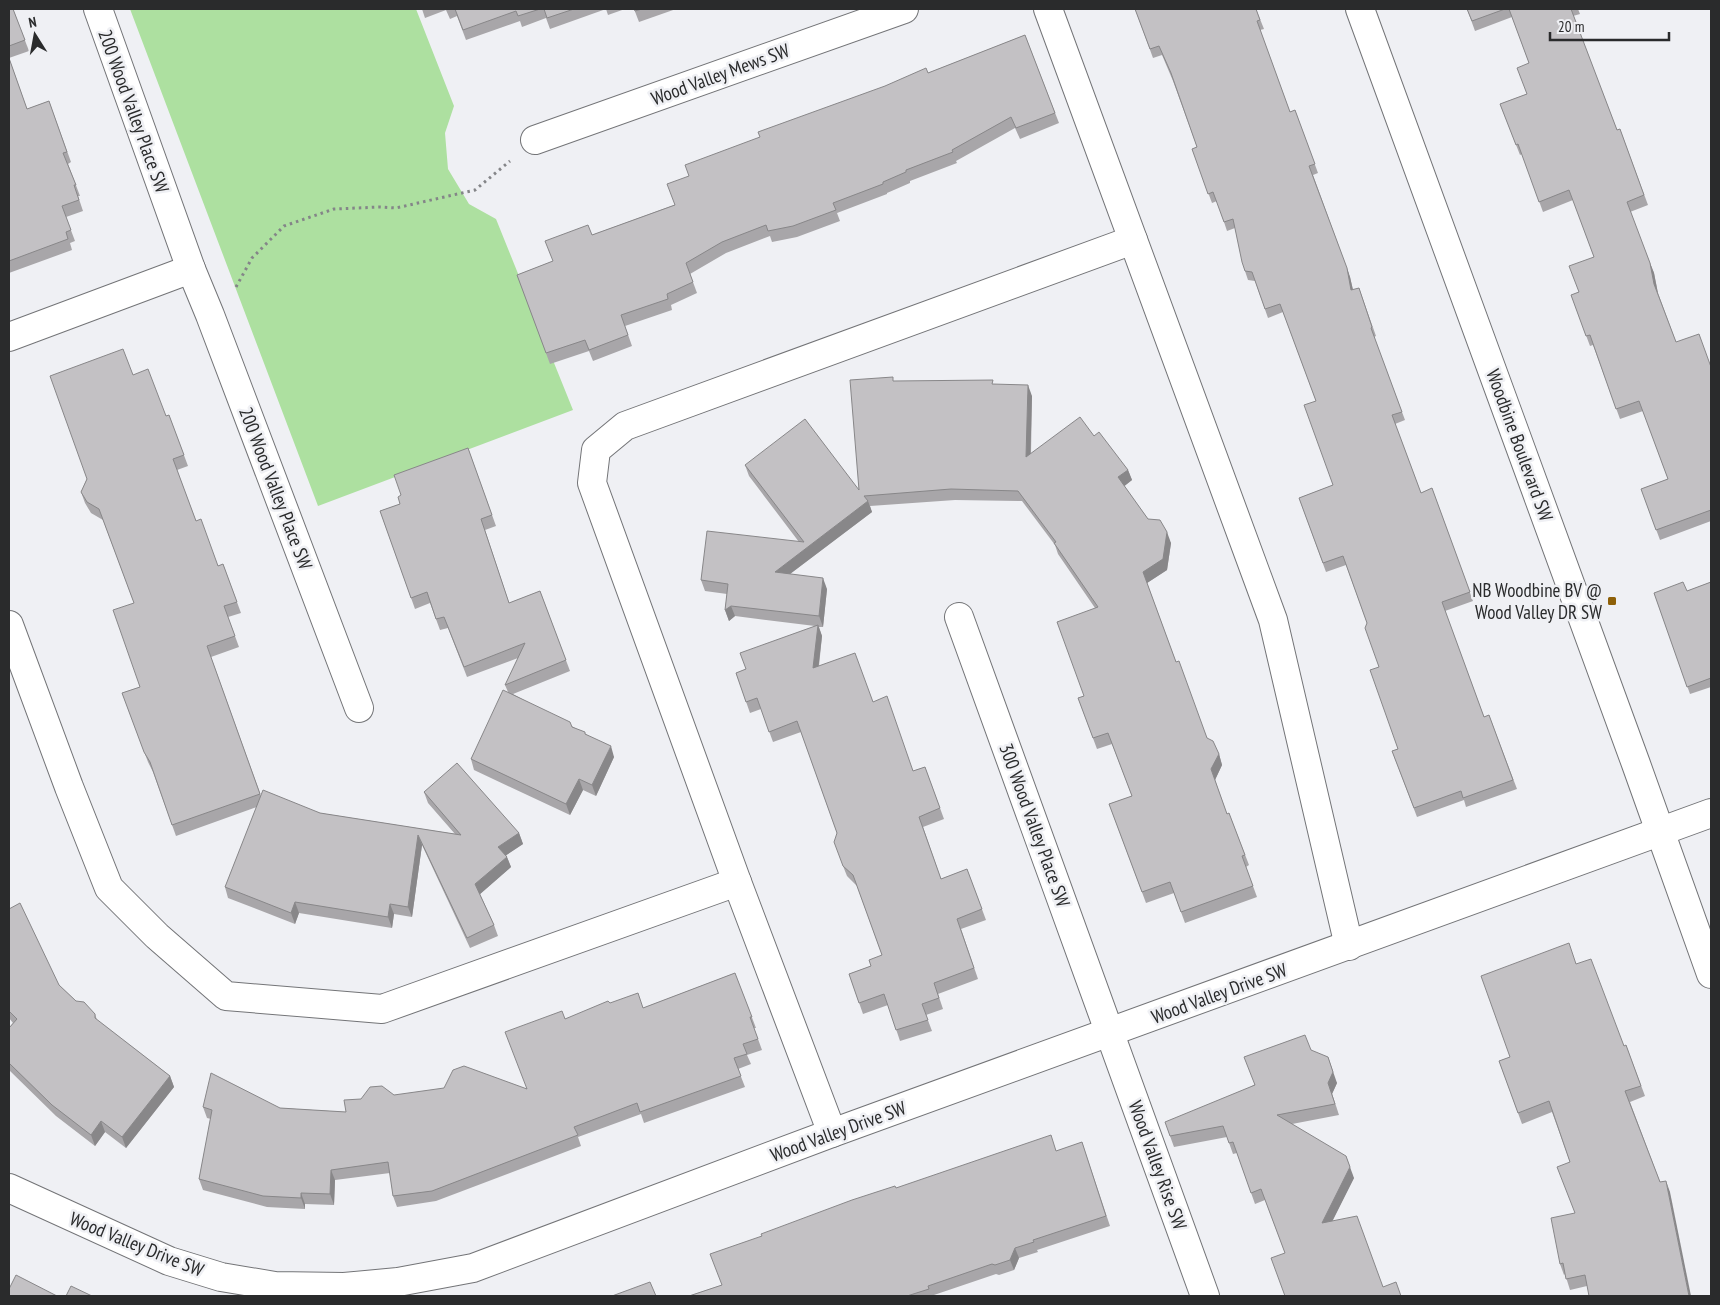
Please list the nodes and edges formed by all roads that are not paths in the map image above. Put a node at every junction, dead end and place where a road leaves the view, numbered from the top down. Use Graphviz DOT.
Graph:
graph roads {
  1 [pos="98,9"];
  2 [pos="904,9"];
  3 [pos="1048,9"];
  4 [pos="1360,9"];
  5 [pos="535,140"];
  6 [pos="1133,240"];
  7 [pos="191,269"];
  8 [pos="9,336"];
  9 [pos="959,617"];
  10 [pos="9,625"];
  11 [pos="359,708"];
  12 [pos="1711,814"];
  13 [pos="1661,832"];
  14 [pos="738,882"];
  15 [pos="1349,946"];
  16 [pos="1711,974"];
  17 [pos="1110,1033"];
  18 [pos="832,1133"];
  19 [pos="9,1188"];
  20 [pos="1205,1296"];
  1 -- 7 [label="street, 200 Wood Valley Place SW"];
  2 -- 5 [label="street, Wood Valley Mews SW"];
  3 -- 6 [label="street"];
  4 -- 13 [label="street, Woodbine Boulevard SW"];
  6 -- 14 [label="street"];
  6 -- 15 [label="street"];
  7 -- 8 [label="street"];
  7 -- 11 [label="street, 200 Wood Valley Place SW"];
  9 -- 17 [label="street, 300 Wood Valley Place SW"];
  10 -- 14 [label="street"];
  12 -- 13 [label="street"];
  13 -- 15 [label="street, Wood Valley Drive SW"];
  13 -- 16 [label="street, Woodbine Boulevard SW"];
  14 -- 18 [label="street"];
  15 -- 17 [label="street, Wood Valley Drive SW"];
  17 -- 18 [label="street, Wood Valley Drive SW"];
  17 -- 20 [label="street, Wood Valley Rise SW"];
  18 -- 19 [label="street, Wood Valley Drive SW"];
}
